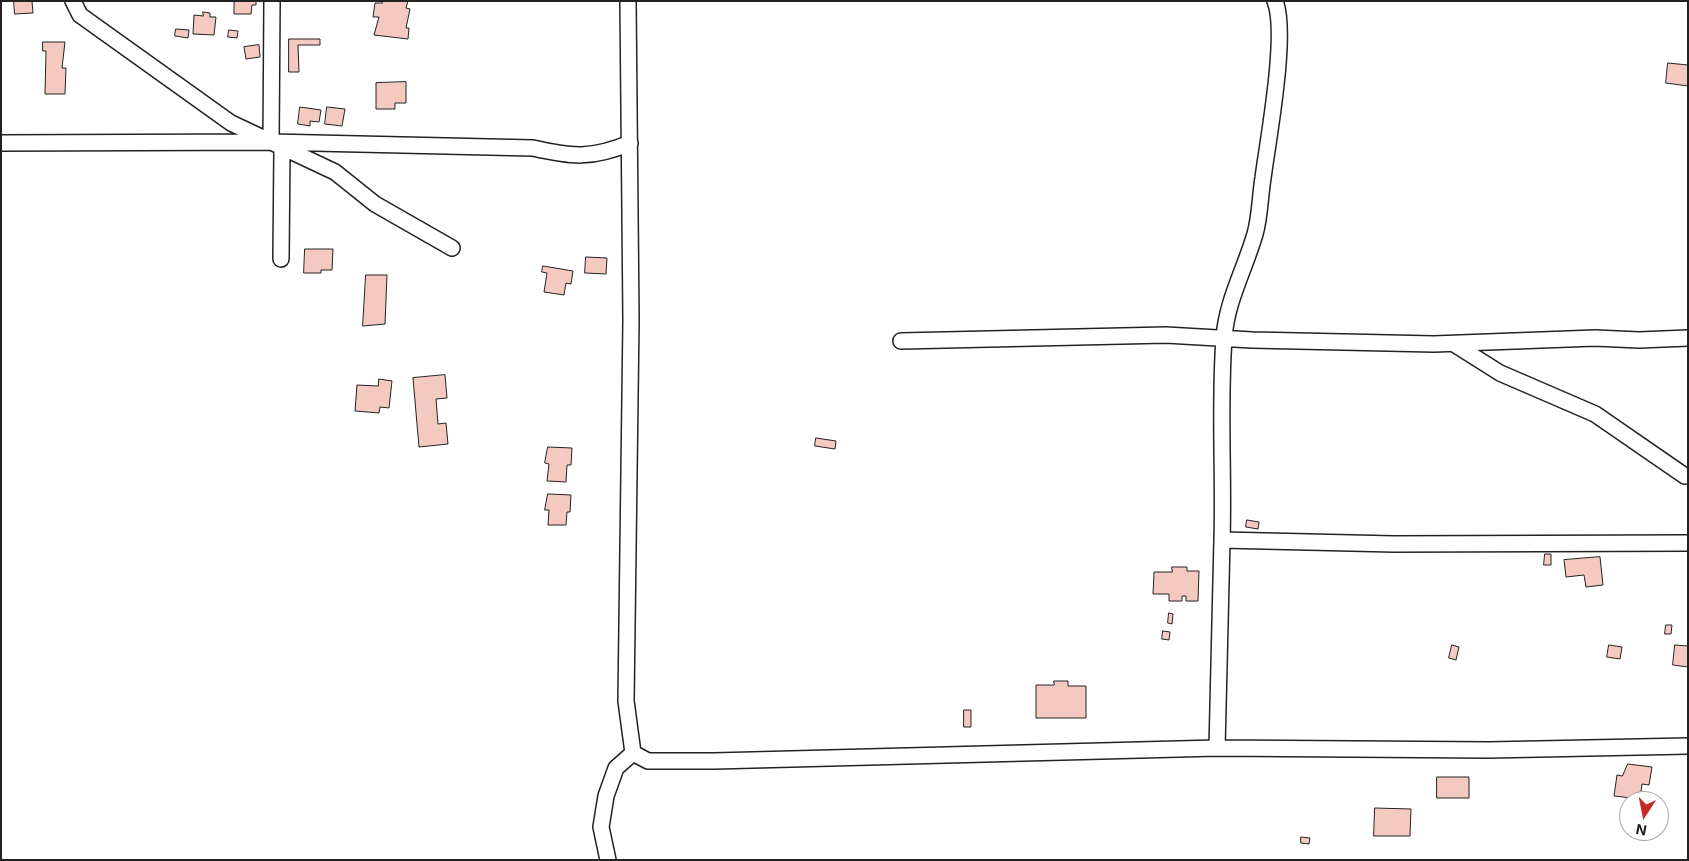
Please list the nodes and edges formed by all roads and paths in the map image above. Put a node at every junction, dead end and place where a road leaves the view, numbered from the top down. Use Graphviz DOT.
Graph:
graph roads {
  1 [pos="73,1"];
  2 [pos="272,1"];
  3 [pos="628,1"];
  4 [pos="1275,1"];
  5 [pos="1,143"];
  6 [pos="630,143"];
  7 [pos="276,145"];
  8 [pos="452,248"];
  9 [pos="280,259"];
  10 [pos="1224,338"];
  11 [pos="1688,338"];
  12 [pos="901,341"];
  13 [pos="1454,344"];
  14 [pos="1685,476"];
  15 [pos="1222,540"];
  16 [pos="1688,544"];
  17 [pos="1688,746"];
  18 [pos="1217,748"];
  19 [pos="633,753"];
  20 [pos="608,860"];
  1 -- 7 [label="street"];
  2 -- 7 [label="street"];
  3 -- 6 [label="street"];
  4 -- 10 [label="street"];
  5 -- 7 [label="street"];
  6 -- 7 [label="street"];
  6 -- 19 [label="street"];
  7 -- 8 [label="street"];
  7 -- 9 [label="street"];
  10 -- 12 [label="street"];
  10 -- 13 [label="street"];
  10 -- 15 [label="street"];
  11 -- 13 [label="street"];
  13 -- 14 [label="street"];
  15 -- 16 [label="street"];
  15 -- 18 [label="street"];
  17 -- 18 [label="street"];
  18 -- 19 [label="street"];
  19 -- 20 [label="street"];
}
